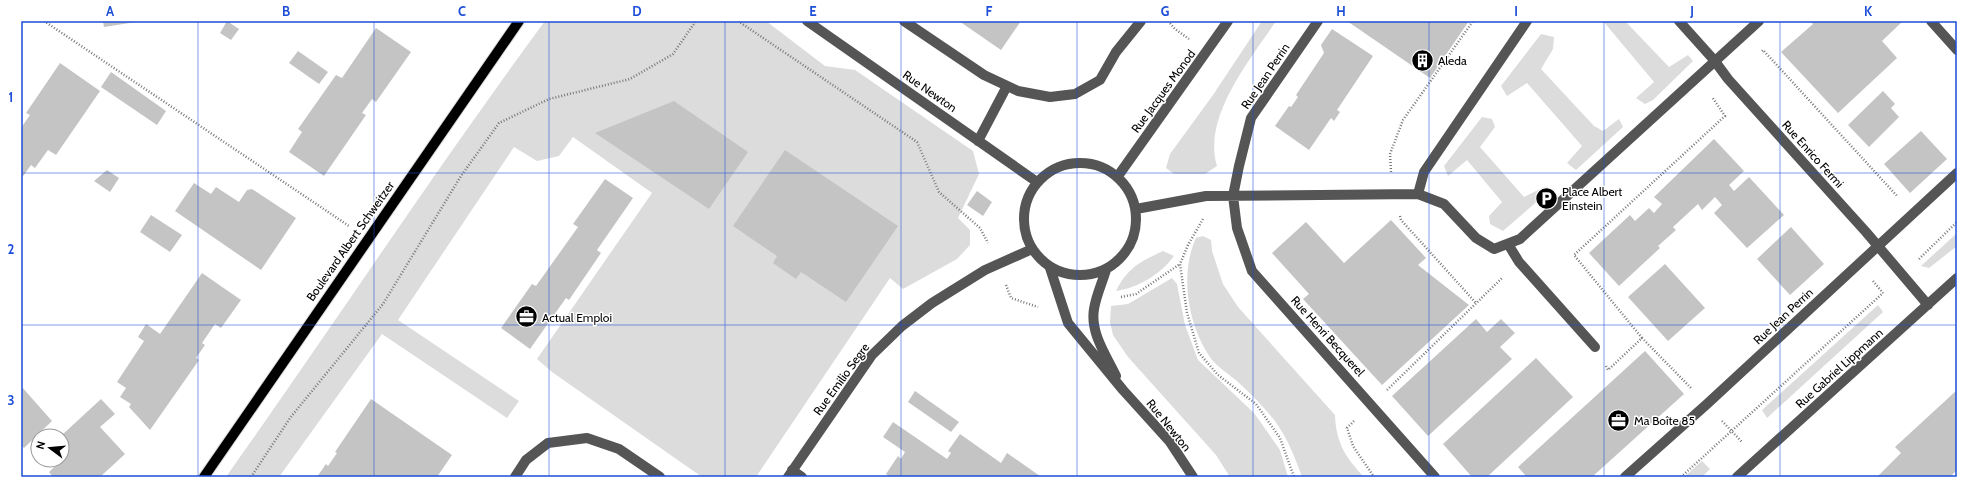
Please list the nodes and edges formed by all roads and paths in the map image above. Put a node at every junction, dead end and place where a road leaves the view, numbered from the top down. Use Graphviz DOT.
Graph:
graph roads {
  1 [pos="44,21"];
  2 [pos="519,21"];
  3 [pos="696,21"];
  4 [pos="738,21"];
  5 [pos="807,21"];
  6 [pos="904,21"];
  7 [pos="1141,21"];
  8 [pos="1318,21"];
  9 [pos="1527,21"];
  10 [pos="1679,21"];
  11 [pos="1759,21"];
  12 [pos="1931,21"];
  13 [pos="1227,22"];
  14 [pos="1957,50"];
  15 [pos="1757,54"];
  16 [pos="1714,60"];
  17 [pos="1728,79"];
  18 [pos="1007,86"];
  19 [pos="978,141"];
  20 [pos="1957,173"];
  21 [pos="1118,176"];
  22 [pos="1037,182"];
  23 [pos="1418,194"];
  24 [pos="1206,196"];
  25 [pos="1233,196"];
  26 [pos="1901,201"];
  27 [pos="1136,209"];
  28 [pos="1957,222"];
  29 [pos="368,238"];
  30 [pos="1508,244"];
  31 [pos="1878,246"];
  32 [pos="1032,249"];
  33 [pos="1519,262"];
  34 [pos="1180,264"];
  35 [pos="999,265"];
  36 [pos="1858,265"];
  37 [pos="1050,268"];
  38 [pos="1106,270"];
  39 [pos="1902,275"];
  40 [pos="1957,278"];
  41 [pos="1883,293"];
  42 [pos="1121,297"];
  43 [pos="1928,305"];
  44 [pos="1043,308"];
  45 [pos="1642,338"];
  46 [pos="1595,347"];
  47 [pos="1123,390"];
  48 [pos="1707,404"];
  49 [pos="1371,405"];
  50 [pos="1732,432"];
  51 [pos="1757,459"];
  52 [pos="790,474"];
  53 [pos="204,477"];
  54 [pos="251,477"];
  55 [pos="514,477"];
  56 [pos="660,477"];
  57 [pos="802,477"];
  58 [pos="1193,477"];
  59 [pos="1294,477"];
  60 [pos="1374,477"];
  61 [pos="1435,477"];
  62 [pos="1626,477"];
  63 [pos="1681,477"];
  64 [pos="1737,477"];
  1 -- 29 [label="path"];
  2 -- 29 [label="main road, Boulevard Albert Schweitzer"];
  3 -- 54 [label="path"];
  4 -- 35 [label="path"];
  5 -- 19 [label="street, Rue Newton"];
  6 -- 18 [label="street"];
  7 -- 18 [label="street"];
  8 -- 25 [label="street, Rue Jean Perrin"];
  9 -- 23 [label="street"];
  10 -- 16 [label="street, Rue Enrico Fermi"];
  11 -- 16 [label="street"];
  12 -- 14 [label="street"];
  13 -- 21 [label="street, Rue Jacques Monod"];
  15 -- 26 [label="path"];
  16 -- 17 [label="street, Rue Enrico Fermi"];
  16 -- 30 [label="street"];
  17 -- 31 [label="street, Rue Enrico Fermi"];
  17 -- 45 [label="path"];
  18 -- 19 [label="street"];
  19 -- 22 [label="street, Rue Newton"];
  20 -- 31 [label="street, Rue Jean Perrin"];
  21 -- 22 [label="street"];
  21 -- 27 [label="street"];
  22 -- 32 [label="street"];
  23 -- 25 [label="street"];
  23 -- 30 [label="street"];
  24 -- 25 [label="street"];
  24 -- 27 [label="street"];
  24 -- 34 [label="path"];
  25 -- 49 [label="street, Rue Henri Becquerel"];
  27 -- 38 [label="street"];
  28 -- 39 [label="path"];
  29 -- 53 [label="main road, Boulevard Albert Schweitzer"];
  30 -- 33 [label="street"];
  31 -- 36 [label="street, Rue Jean Perrin"];
  31 -- 39 [label="street, Rue Enrico Fermi"];
  32 -- 35 [label="street, Rue Emilio Segre"];
  32 -- 37 [label="street"];
  33 -- 46 [label="street"];
  33 -- 49 [label="path"];
  34 -- 42 [label="path"];
  34 -- 59 [label="path"];
  35 -- 44 [label="path"];
  35 -- 52 [label="street, Rue Emilio Segre"];
  36 -- 41 [label="path"];
  36 -- 48 [label="street, Rue Jean Perrin"];
  37 -- 38 [label="street"];
  37 -- 47 [label="street, Rue Newton"];
  38 -- 47 [label="street, Rue Newton"];
  39 -- 41 [label="path"];
  39 -- 43 [label="street, Rue Enrico Fermi"];
  40 -- 43 [label="street, Rue Gabriel Lippmann"];
  41 -- 50 [label="path"];
  43 -- 51 [label="street, Rue Gabriel Lippmann"];
  45 -- 46 [label="path"];
  45 -- 48 [label="path"];
  47 -- 58 [label="street, Rue Newton"];
  48 -- 50 [label="path"];
  48 -- 62 [label="street, Rue Jean Perrin"];
  49 -- 60 [label="path"];
  49 -- 61 [label="street, Rue Henri Becquerel"];
  50 -- 51 [label="path"];
  50 -- 63 [label="path"];
  51 -- 64 [label="street, Rue Gabriel Lippmann"];
  52 -- 57 [label="street"];
  55 -- 56 [label="street"];
}
